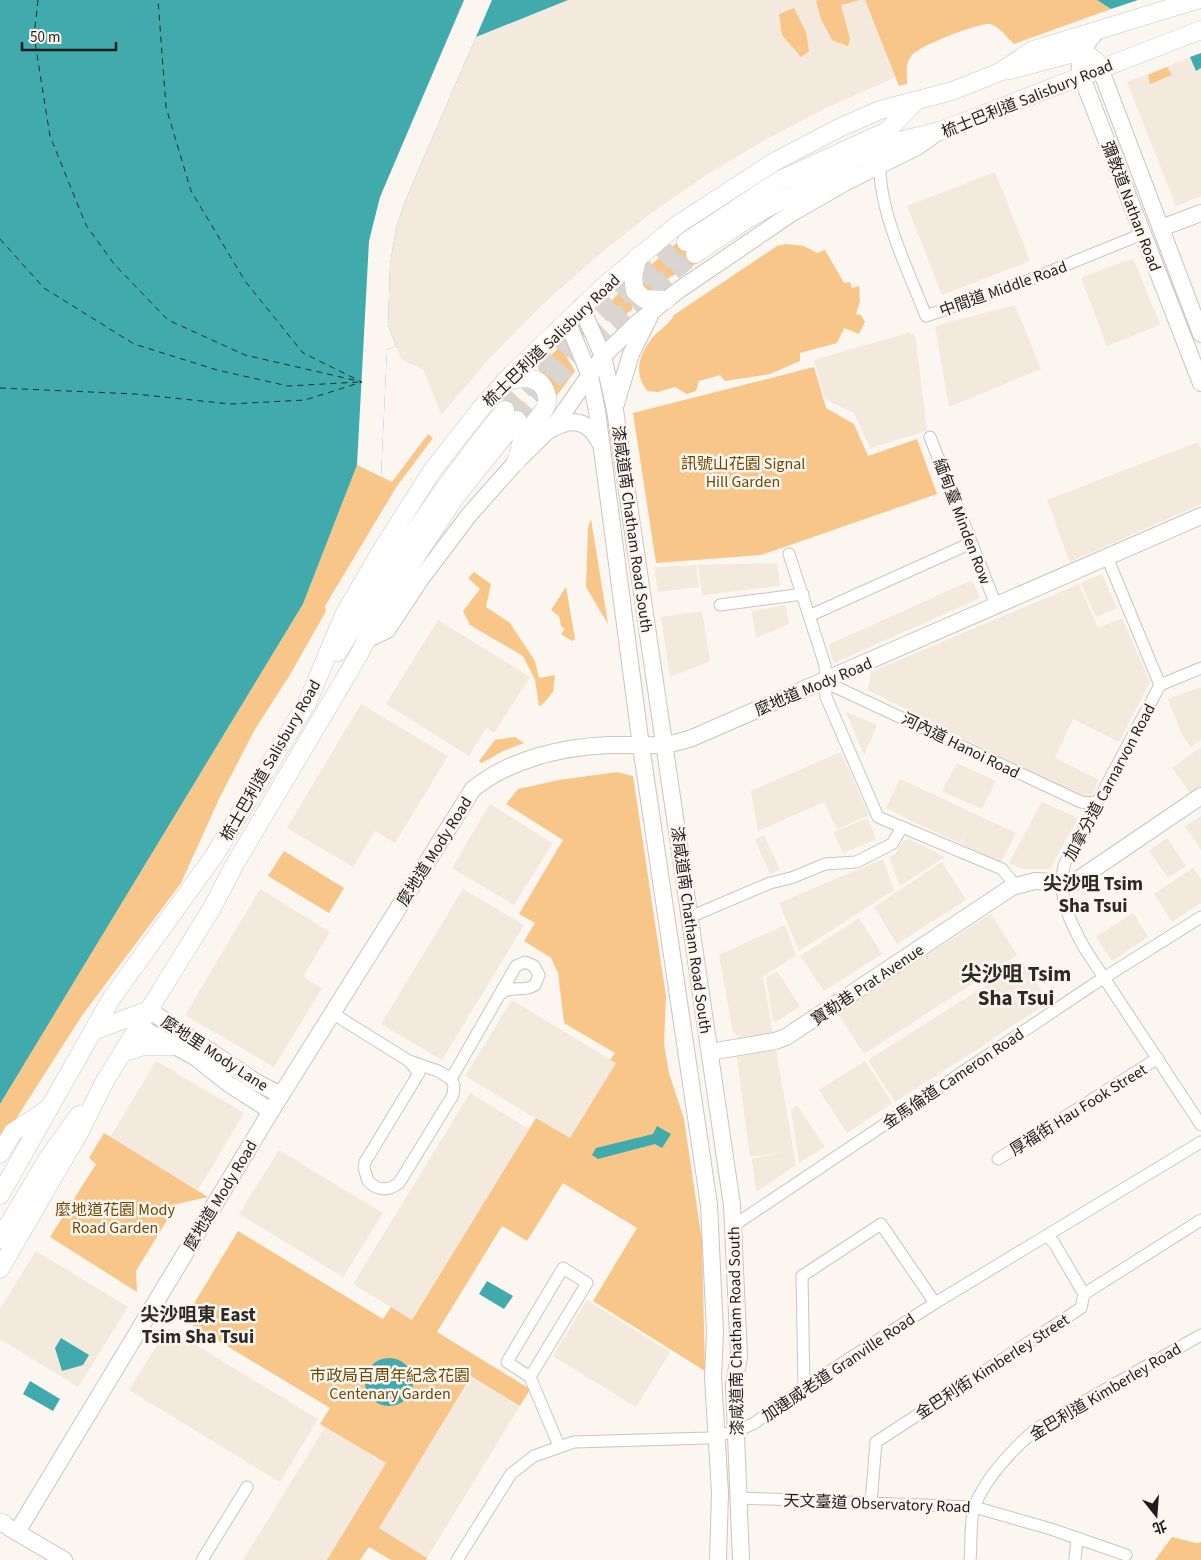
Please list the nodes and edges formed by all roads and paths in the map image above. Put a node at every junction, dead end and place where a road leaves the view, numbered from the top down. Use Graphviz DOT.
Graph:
graph roads {
  1 [pos="1197,0"];
  2 [pos="1201,30"];
  3 [pos="1097,32"];
  4 [pos="1081,51"];
  5 [pos="1100,68"];
  6 [pos="1000,72"];
  7 [pos="1081,75"];
  8 [pos="914,103"];
  9 [pos="940,131"];
  10 [pos="880,166"];
  11 [pos="1201,213"];
  12 [pos="1161,228"];
  13 [pos="1142,234"];
  14 [pos="638,256"];
  15 [pos="666,300"];
  16 [pos="581,307"];
  17 [pos="652,312"];
  18 [pos="567,321"];
  19 [pos="1201,334"];
  20 [pos="603,356"];
  21 [pos="590,376"];
  22 [pos="504,382"];
  23 [pos="1201,383"];
  24 [pos="615,410"];
  25 [pos="549,430"];
  26 [pos="930,437"];
  27 [pos="602,448"];
  28 [pos="516,462"];
  29 [pos="1201,516"];
  30 [pos="970,543"];
  31 [pos="789,554"];
  32 [pos="1107,557"];
  33 [pos="803,594"];
  34 [pos="720,606"];
  35 [pos="996,606"];
  36 [pos="809,616"];
  37 [pos="366,640"];
  38 [pos="1201,668"];
  39 [pos="825,682"];
  40 [pos="1160,685"];
  41 [pos="312,694"];
  42 [pos="641,746"];
  43 [pos="664,746"];
  44 [pos="1201,796"];
  45 [pos="1098,801"];
  46 [pos="902,827"];
  47 [pos="1063,884"];
  48 [pos="1012,887"];
  49 [pos="690,917"];
  50 [pos="1201,917"];
  51 [pos="1104,978"];
  52 [pos="499,995"];
  53 [pos="149,1010"];
  54 [pos="332,1013"];
  55 [pos="138,1026"];
  56 [pos="93,1031"];
  57 [pos="172,1046"];
  58 [pos="710,1052"];
  59 [pos="122,1053"];
  60 [pos="1158,1058"];
  61 [pos="409,1061"];
  62 [pos="451,1079"];
  63 [pos="105,1081"];
  64 [pos="281,1095"];
  65 [pos="50,1108"];
  66 [pos="271,1111"];
  67 [pos="1201,1125"];
  68 [pos="1201,1142"];
  69 [pos="0,1154"];
  70 [pos="998,1159"];
  71 [pos="0,1195"];
  72 [pos="1201,1220"];
  73 [pos="734,1226"];
  74 [pos="1047,1236"];
  75 [pos="0,1239"];
  76 [pos="711,1252"];
  77 [pos="0,1269"];
  78 [pos="1084,1294"];
  79 [pos="935,1303"];
  80 [pos="1201,1335"];
  81 [pos="530,1377"];
  82 [pos="804,1388"];
  83 [pos="736,1431"];
  84 [pos="717,1436"];
  85 [pos="559,1446"];
  86 [pos="247,1487"];
  87 [pos="740,1498"];
  88 [pos="871,1503"];
  89 [pos="974,1507"];
  90 [pos="5,1525"];
  91 [pos="1077,1538"];
  92 [pos="1126,1555"];
  93 [pos="64,1560"];
  94 [pos="202,1560"];
  95 [pos="457,1560"];
  96 [pos="718,1560"];
  97 [pos="741,1560"];
  98 [pos="970,1560"];
  99 [pos="1075,1560"];
  1 -- 3 [label="main road, 梳士巴利道 Salisbury Road"];
  2 -- 5 [label="main road, 梳士巴利道 Salisbury Road"];
  3 -- 4 [label="main road"];
  3 -- 6 [label="main road, 梳士巴利道 Salisbury Road"];
  4 -- 5 [label="main road"];
  4 -- 6 [label="main road"];
  4 -- 7 [label="main road, 彌敦道 Nathan Road"];
  5 -- 7 [label="main road, 梳士巴利道 Salisbury Road"];
  5 -- 12 [label="main road, 彌敦道 Nathan Road"];
  6 -- 8 [label="main road, 梳士巴利道 Salisbury Road"];
  7 -- 9 [label="main road, 梳士巴利道 Salisbury Road"];
  7 -- 13 [label="main road, 彌敦道 Nathan Road"];
  8 -- 9 [label="main road"];
  8 -- 14 [label="main road, 梳士巴利道 Salisbury Road"];
  9 -- 10 [label="main road, 梳士巴利道 Salisbury Road"];
  10 -- 13 [label="street, 中間道 Middle Road"];
  10 -- 15 [label="main road, 梳士巴利道 Salisbury Road"];
  11 -- 12 [label="main road"];
  12 -- 19 [label="main road, 彌敦道 Nathan Road"];
  13 -- 23 [label="main road, 彌敦道 Nathan Road"];
  14 -- 15 [label="main road"];
  14 -- 16 [label="main road, 梳士巴利道 Salisbury Road"];
  15 -- 17 [label="main road, 梳士巴利道 Salisbury Road"];
  16 -- 18 [label="main road, 梳士巴利道 Salisbury Road"];
  16 -- 20 [label="main road, 漆咸道南 Chatham Road South"];
  17 -- 20 [label="main road, 梳士巴利道 Salisbury Road"];
  17 -- 24 [label="main road"];
  18 -- 21 [label="main road, 漆咸道南 Chatham Road South"];
  18 -- 22 [label="main road, 梳士巴利道 Salisbury Road"];
  20 -- 21 [label="main road, 梳士巴利道 Salisbury Road"];
  20 -- 24 [label="main road, 漆咸道南 Chatham Road South"];
  21 -- 25 [label="main road, 梳士巴利道 Salisbury Road"];
  21 -- 27 [label="main road, 漆咸道南 Chatham Road South"];
  22 -- 28 [label="main road"];
  22 -- 41 [label="main road, 梳士巴利道 Salisbury Road"];
  24 -- 43 [label="main road, 漆咸道南 Chatham Road South"];
  25 -- 27 [label="main road"];
  25 -- 28 [label="main road, 梳士巴利道 Salisbury Road"];
  26 -- 30 [label="street, 緬甸臺 Minden Row"];
  27 -- 42 [label="main road, 漆咸道南 Chatham Road South"];
  28 -- 37 [label="main road, 梳士巴利道 Salisbury Road"];
  29 -- 32 [label="main road, 麼地道 Mody Road"];
  30 -- 35 [label="street, 緬甸臺 Minden Row"];
  30 -- 36 [label="street"];
  31 -- 33 [label="street"];
  32 -- 35 [label="main road, 麼地道 Mody Road"];
  32 -- 40 [label="street"];
  33 -- 34 [label="street"];
  33 -- 36 [label="street"];
  35 -- 39 [label="main road, 麼地道 Mody Road"];
  36 -- 39 [label="street"];
  37 -- 41 [label="main road"];
  37 -- 53 [label="main road, 梳士巴利道 Salisbury Road"];
  38 -- 40 [label="street, 加拿分道 Carnarvon Road"];
  39 -- 43 [label="main road, 麼地道 Mody Road"];
  39 -- 45 [label="street, 河內道 Hanoi Road"];
  39 -- 46 [label="street"];
  40 -- 45 [label="street, 加拿分道 Carnarvon Road"];
  41 -- 56 [label="main road, 梳士巴利道 Salisbury Road"];
  42 -- 43 [label="main road, 麼地道 Mody Road"];
  42 -- 54 [label="main road, 麼地道 Mody Road"];
  42 -- 76 [label="main road, 漆咸道南 Chatham Road South"];
  43 -- 49 [label="main road, 漆咸道南 Chatham Road South"];
  44 -- 47 [label="main road"];
  45 -- 47 [label="street, 加拿分道 Carnarvon Road"];
  46 -- 48 [label="street"];
  46 -- 49 [label="street"];
  47 -- 48 [label="main road"];
  47 -- 51 [label="street, 加拿分道 Carnarvon Road"];
  48 -- 58 [label="main road, 寶勒巷 Prat Avenue"];
  49 -- 58 [label="main road, 漆咸道南 Chatham Road South"];
  50 -- 51 [label="street, 金馬倫道 Cameron Road"];
  51 -- 60 [label="street, 加拿分道 Carnarvon Road"];
  51 -- 73 [label="street, 金馬倫道 Cameron Road"];
  52 -- 62 [label="street"];
  53 -- 55 [label="main road, 梳士巴利道 Salisbury Road"];
  53 -- 56 [label="main road"];
  53 -- 64 [label="main road, 麼地里 Mody Lane"];
  54 -- 61 [label="street"];
  54 -- 64 [label="main road, 麼地道 Mody Road"];
  55 -- 57 [label="main road, 麼地里 Mody Lane"];
  55 -- 59 [label="main road, 梳士巴利道 Salisbury Road"];
  56 -- 65 [label="main road, 梳士巴利道 Salisbury Road"];
  57 -- 59 [label="main road"];
  57 -- 66 [label="main road, 麼地里 Mody Lane"];
  58 -- 73 [label="main road, 漆咸道南 Chatham Road South"];
  59 -- 63 [label="main road, 梳士巴利道 Salisbury Road"];
  60 -- 67 [label="street, 加拿分道 Carnarvon Road"];
  60 -- 70 [label="street, 厚福街 Hau Fook Street"];
  61 -- 62 [label="street"];
  61 -- 62 [label="street"];
  63 -- 75 [label="main road, 梳士巴利道 Salisbury Road"];
  63 -- 77 [label="main road, 梳士巴利道 Salisbury Road"];
  64 -- 66 [label="main road, 麼地道 Mody Road"];
  65 -- 69 [label="main road, 梳士巴利道 Salisbury Road"];
  65 -- 71 [label="main road, 梳士巴利道 Salisbury Road"];
  66 -- 90 [label="main road, 麼地道 Mody Road"];
  68 -- 74 [label="street, 加連威老道 Granville Road"];
  72 -- 78 [label="street, 金巴利街 Kimberley Street"];
  73 -- 76 [label="main road"];
  73 -- 83 [label="main road, 漆咸道南 Chatham Road South"];
  74 -- 78 [label="street"];
  74 -- 79 [label="street, 加連威老道 Granville Road"];
  76 -- 84 [label="main road, 漆咸道南 Chatham Road South"];
  78 -- 88 [label="street, 金巴利街 Kimberley Street"];
  79 -- 82 [label="street, 加連威老道 Granville Road"];
  79 -- 82 [label="street"];
  80 -- 89 [label="street, 金巴利道 Kimberley Road"];
  81 -- 81 [label="street"];
  81 -- 85 [label="street"];
  82 -- 83 [label="street, 加連威老道 Granville Road"];
  83 -- 84 [label="street, 加連威老道 Granville Road"];
  83 -- 87 [label="main road, 漆咸道南 Chatham Road South"];
  84 -- 85 [label="street, 加連威老道 Granville Road"];
  84 -- 96 [label="main road, 漆咸道南 Chatham Road South"];
  85 -- 95 [label="street, 加連威老道 Granville Road"];
  86 -- 94 [label="street"];
  87 -- 88 [label="street, 天文臺道 Observatory Road"];
  87 -- 97 [label="main road, 漆咸道南 Chatham Road South"];
  88 -- 89 [label="street, 天文臺道 Observatory Road"];
  89 -- 91 [label="street, 天文臺道 Observatory Road"];
  89 -- 98 [label="street, 金巴利道 Kimberley Road"];
  90 -- 93 [label="main road"];
  91 -- 92 [label="street, 天文臺道 Observatory Road"];
  91 -- 99 [label="street"];
}
